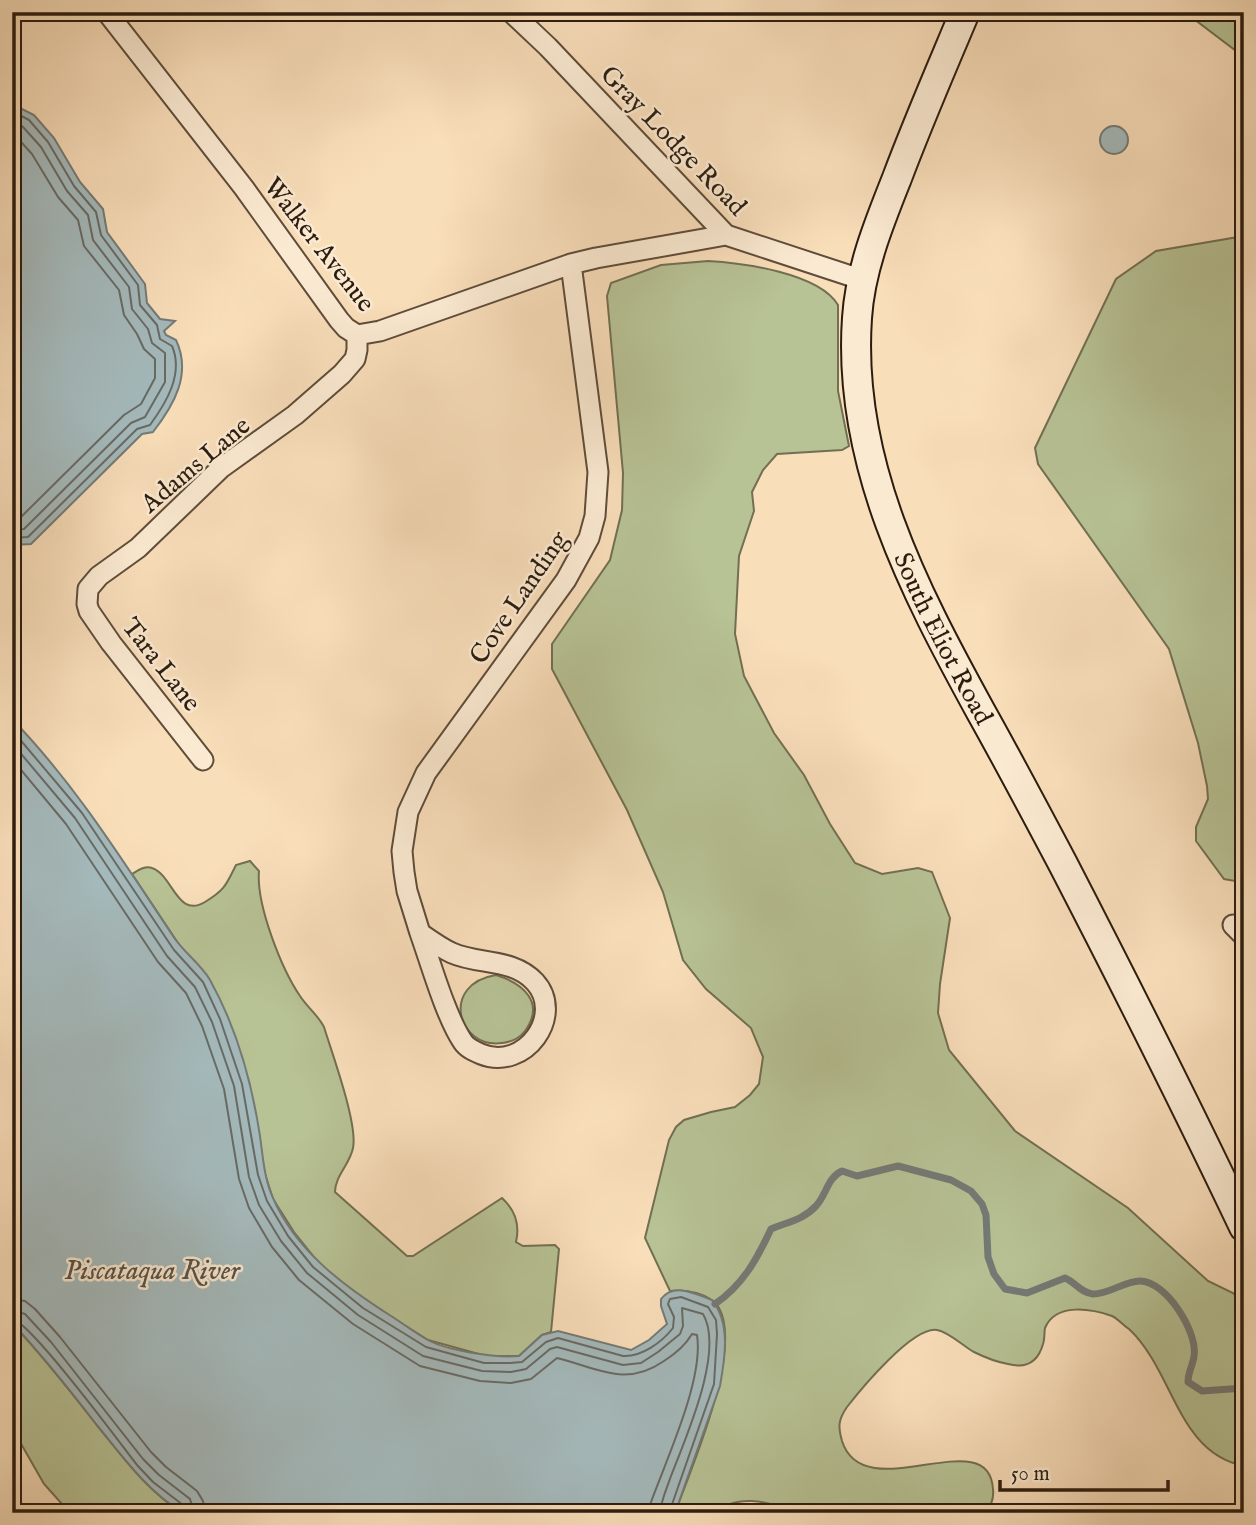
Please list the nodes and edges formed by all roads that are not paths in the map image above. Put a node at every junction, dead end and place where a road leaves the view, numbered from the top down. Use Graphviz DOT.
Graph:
graph roads {
  1 [pos="511,12"];
  2 [pos="965,12"];
  3 [pos="109,15"];
  4 [pos="726,235"];
  5 [pos="571,264"];
  6 [pos="863,280"];
  7 [pos="358,335"];
  8 [pos="87,598"];
  9 [pos="204,760"];
  10 [pos="420,933"];
  11 [pos="1244,1227"];
  1 -- 4 [label="street, Gray Lodge Road"];
  2 -- 6 [label="main road, South Eliot Road"];
  3 -- 7 [label="street, Walker Avenue"];
  4 -- 5 [label="street, Walker Avenue"];
  4 -- 6 [label="street, Gray Lodge Road"];
  5 -- 7 [label="street, Walker Avenue"];
  5 -- 10 [label="street, Cove Landing"];
  6 -- 11 [label="main road, South Eliot Road"];
  7 -- 8 [label="street, Adams Lane"];
  8 -- 9 [label="street, Tara Lane"];
  10 -- 10 [label="street, Cove Landing"];
}
